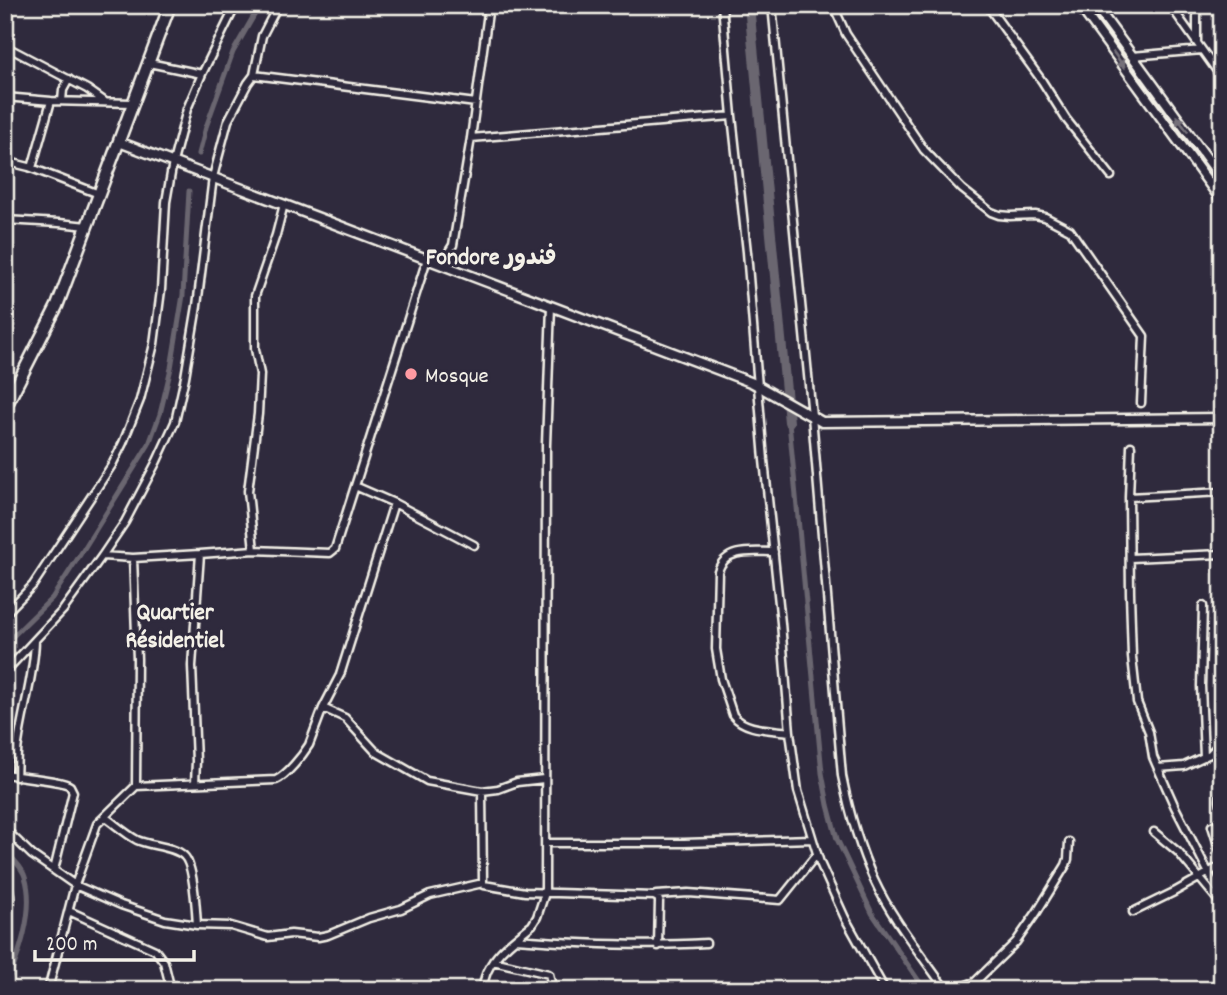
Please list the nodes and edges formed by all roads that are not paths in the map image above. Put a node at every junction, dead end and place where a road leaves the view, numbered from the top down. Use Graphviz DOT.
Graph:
graph roads {
  1 [pos="170,5"];
  2 [pos="236,5"];
  3 [pos="278,5"];
  4 [pos="489,5"];
  5 [pos="722,5"];
  6 [pos="772,5"];
  7 [pos="833,5"];
  8 [pos="987,5"];
  9 [pos="1079,5"];
  10 [pos="1095,5"];
  11 [pos="1170,5"];
  12 [pos="1197,5"];
  13 [pos="1197,42"];
  14 [pos="5,46"];
  15 [pos="1202,50"];
  16 [pos="1132,56"];
  17 [pos="149,63"];
  18 [pos="202,74"];
  19 [pos="254,75"];
  20 [pos="1222,78"];
  21 [pos="69,79"];
  22 [pos="5,97"];
  23 [pos="51,101"];
  24 [pos="62,101"];
  25 [pos="106,103"];
  26 [pos="133,103"];
  27 [pos="476,103"];
  28 [pos="732,116"];
  29 [pos="471,138"];
  30 [pos="119,142"];
  31 [pos="5,161"];
  32 [pos="173,162"];
  33 [pos="32,168"];
  34 [pos="1111,176"];
  35 [pos="1221,176"];
  36 [pos="213,177"];
  37 [pos="99,194"];
  38 [pos="1222,201"];
  39 [pos="284,204"];
  40 [pos="5,220"];
  41 [pos="88,227"];
  42 [pos="427,259"];
  43 [pos="441,264"];
  44 [pos="551,306"];
  45 [pos="762,387"];
  46 [pos="1141,402"];
  47 [pos="5,408"];
  48 [pos="809,414"];
  49 [pos="1222,418"];
  50 [pos="1131,446"];
  51 [pos="355,486"];
  52 [pos="1222,492"];
  53 [pos="1129,497"];
  54 [pos="394,503"];
  55 [pos="474,545"];
  56 [pos="254,550"];
  57 [pos="774,552"];
  58 [pos="200,554"];
  59 [pos="1222,554"];
  60 [pos="102,556"];
  61 [pos="133,558"];
  62 [pos="1130,558"];
  63 [pos="1203,606"];
  64 [pos="5,614"];
  65 [pos="35,640"];
  66 [pos="5,672"];
  67 [pos="323,708"];
  68 [pos="790,732"];
  69 [pos="1222,741"];
  70 [pos="1204,757"];
  71 [pos="1158,768"];
  72 [pos="5,774"];
  73 [pos="16,777"];
  74 [pos="1222,777"];
  75 [pos="544,779"];
  76 [pos="195,783"];
  77 [pos="136,786"];
  78 [pos="482,791"];
  79 [pos="1222,811"];
  80 [pos="105,817"];
  81 [pos="1222,821"];
  82 [pos="5,829"];
  83 [pos="1154,832"];
  84 [pos="812,839"];
  85 [pos="1069,842"];
  86 [pos="546,843"];
  87 [pos="817,854"];
  88 [pos="1222,857"];
  89 [pos="1222,865"];
  90 [pos="54,870"];
  91 [pos="1208,872"];
  92 [pos="1198,878"];
  93 [pos="5,880"];
  94 [pos="483,883"];
  95 [pos="75,885"];
  96 [pos="545,893"];
  97 [pos="654,895"];
  98 [pos="1222,900"];
  99 [pos="1222,905"];
  100 [pos="69,911"];
  101 [pos="1133,912"];
  102 [pos="197,925"];
  103 [pos="5,933"];
  104 [pos="516,939"];
  105 [pos="706,943"];
  106 [pos="658,946"];
  107 [pos="493,961"];
  108 [pos="48,990"];
  109 [pos="171,990"];
  110 [pos="483,990"];
  111 [pos="553,990"];
  112 [pos="885,990"];
  113 [pos="946,990"];
  114 [pos="952,990"];
  1 -- 17 [label="highway"];
  2 -- 18 [label="street"];
  3 -- 19 [label="street"];
  4 -- 27 [label="street"];
  5 -- 28 [label="street"];
  6 -- 48 [label="street"];
  7 -- 46 [label="street"];
  8 -- 34 [label="street"];
  9 -- 38 [label="main road, one-way"];
  10 -- 16 [label="main road"];
  11 -- 13 [label="street"];
  12 -- 13 [label="street"];
  13 -- 15 [label="street"];
  14 -- 21 [label="street"];
  15 -- 16 [label="street"];
  15 -- 20 [label="street"];
  35 -- 16 [label="main road, one-way"];
  17 -- 18 [label="street"];
  17 -- 26 [label="highway"];
  18 -- 32 [label="street"];
  19 -- 27 [label="street"];
  19 -- 36 [label="street"];
  21 -- 24 [label="street"];
  21 -- 25 [label="street"];
  22 -- 23 [label="street"];
  23 -- 24 [label="street"];
  23 -- 33 [label="street"];
  24 -- 25 [label="street"];
  25 -- 26 [label="street"];
  26 -- 30 [label="highway"];
  27 -- 29 [label="street"];
  28 -- 29 [label="street"];
  28 -- 45 [label="street"];
  29 -- 43 [label="street"];
  30 -- 32 [label="main road"];
  30 -- 37 [label="highway"];
  31 -- 33 [label="street"];
  32 -- 36 [label="main road"];
  32 -- 64 [label="street"];
  33 -- 37 [label="street"];
  36 -- 39 [label="main road"];
  36 -- 60 [label="street"];
  37 -- 41 [label="highway"];
  39 -- 42 [label="main road"];
  39 -- 56 [label="street"];
  40 -- 41 [label="street"];
  41 -- 47 [label="highway"];
  42 -- 43 [label="main road"];
  42 -- 51 [label="street"];
  43 -- 44 [label="main road"];
  44 -- 45 [label="main road"];
  44 -- 75 [label="street"];
  45 -- 48 [label="main road"];
  45 -- 57 [label="street"];
  48 -- 49 [label="main road"];
  48 -- 113 [label="street"];
  50 -- 53 [label="street"];
  51 -- 54 [label="street"];
  51 -- 56 [label="street"];
  52 -- 53 [label="street"];
  53 -- 62 [label="street"];
  54 -- 55 [label="street"];
  54 -- 67 [label="street"];
  56 -- 58 [label="street"];
  57 -- 68 [label="street"];
  57 -- 68 [label="street"];
  58 -- 61 [label="street"];
  58 -- 76 [label="street"];
  59 -- 62 [label="street"];
  60 -- 61 [label="street"];
  60 -- 65 [label="street"];
  61 -- 77 [label="street"];
  62 -- 71 [label="street"];
  63 -- 70 [label="street"];
  65 -- 66 [label="street"];
  65 -- 73 [label="street"];
  67 -- 76 [label="street"];
  67 -- 78 [label="street"];
  68 -- 84 [label="street"];
  69 -- 70 [label="street"];
  70 -- 71 [label="street"];
  71 -- 91 [label="street"];
  72 -- 73 [label="street"];
  73 -- 90 [label="street"];
  74 -- 79 [label="street"];
  75 -- 78 [label="street"];
  75 -- 86 [label="street"];
  76 -- 77 [label="street"];
  77 -- 80 [label="street"];
  78 -- 94 [label="street"];
  80 -- 95 [label="street"];
  80 -- 102 [label="street"];
  81 -- 88 [label="street"];
  82 -- 90 [label="street"];
  83 -- 92 [label="street"];
  84 -- 86 [label="street"];
  84 -- 87 [label="street"];
  85 -- 114 [label="street"];
  86 -- 96 [label="street"];
  87 -- 97 [label="street"];
  87 -- 112 [label="street"];
  89 -- 91 [label="street"];
  90 -- 95 [label="street"];
  91 -- 92 [label="street"];
  91 -- 98 [label="street"];
  92 -- 99 [label="street"];
  92 -- 101 [label="street"];
  93 -- 103 [label="street"];
  94 -- 96 [label="street"];
  94 -- 102 [label="street"];
  95 -- 100 [label="street"];
  95 -- 102 [label="street"];
  96 -- 97 [label="street"];
  96 -- 104 [label="street"];
  97 -- 106 [label="street"];
  100 -- 108 [label="street"];
  100 -- 109 [label="street"];
  104 -- 106 [label="street"];
  104 -- 107 [label="street"];
  105 -- 106 [label="street"];
  107 -- 110 [label="street"];
  107 -- 111 [label="street"];
}
